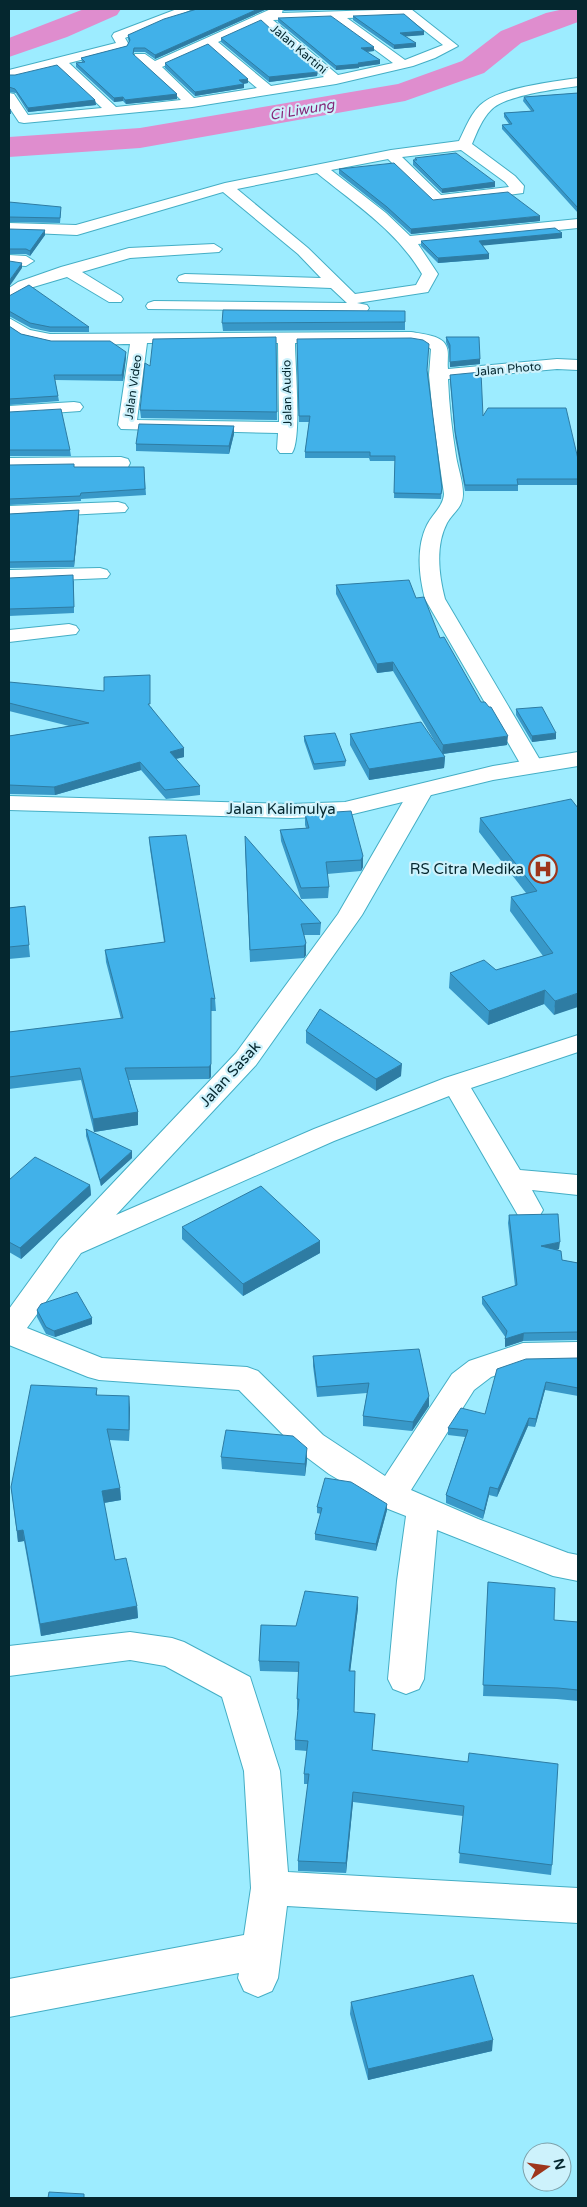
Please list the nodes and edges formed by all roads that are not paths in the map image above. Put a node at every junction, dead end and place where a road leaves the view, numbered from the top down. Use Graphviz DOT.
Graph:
graph roads {
  1 [pos="187,9"];
  2 [pos="281,9"];
  3 [pos="334,14"];
  4 [pos="262,17"];
  5 [pos="209,41"];
  6 [pos="122,45"];
  7 [pos="59,60"];
  8 [pos="402,64"];
  9 [pos="154,66"];
  10 [pos="9,74"];
  11 [pos="336,80"];
  12 [pos="578,82"];
  13 [pos="268,90"];
  14 [pos="9,97"];
  15 [pos="192,103"];
  16 [pos="113,112"];
  17 [pos="24,119"];
  18 [pos="9,120"];
  19 [pos="464,144"];
  20 [pos="391,154"];
  21 [pos="319,168"];
  22 [pos="225,187"];
  23 [pos="578,223"];
  24 [pos="9,228"];
  25 [pos="406,241"];
  26 [pos="214,249"];
  27 [pos="9,260"];
  28 [pos="26,261"];
  29 [pos="67,270"];
  30 [pos="185,279"];
  31 [pos="241,280"];
  32 [pos="333,283"];
  33 [pos="9,295"];
  34 [pos="115,299"];
  35 [pos="154,306"];
  36 [pos="233,307"];
  37 [pos="361,308"];
  38 [pos="9,323"];
  39 [pos="286,337"];
  40 [pos="140,339"];
  41 [pos="578,365"];
  42 [pos="438,376"];
  43 [pos="74,407"];
  44 [pos="9,412"];
  45 [pos="288,428"];
  46 [pos="286,449"];
  47 [pos="121,463"];
  48 [pos="9,464"];
  49 [pos="118,508"];
  50 [pos="9,512"];
  51 [pos="100,574"];
  52 [pos="9,576"];
  53 [pos="69,630"];
  54 [pos="9,636"];
  55 [pos="578,759"];
  56 [pos="532,766"];
  57 [pos="420,793"];
  58 [pos="9,803"];
  59 [pos="578,1043"];
  60 [pos="455,1084"];
  61 [pos="510,1180"];
  62 [pos="578,1185"];
  63 [pos="529,1210"];
  64 [pos="69,1247"];
  65 [pos="9,1332"];
  66 [pos="578,1353"];
  67 [pos="390,1496"];
  68 [pos="423,1512"];
  69 [pos="578,1568"];
  70 [pos="9,1661"];
  71 [pos="406,1679"];
  72 [pos="270,1888"];
  73 [pos="578,1906"];
  74 [pos="9,1998"];
  1 -- 6 [label="street"];
  2 -- 4 [label="street"];
  3 -- 4 [label="street, Jalan Kartini"];
  3 -- 8 [label="street"];
  3 -- 8 [label="street, Jalan Kartini"];
  4 -- 5 [label="street, Jalan Kartini"];
  4 -- 11 [label="street, Jalan Kartini"];
  5 -- 9 [label="street, Jalan Kartini"];
  5 -- 13 [label="street"];
  6 -- 7 [label="street"];
  6 -- 9 [label="street"];
  7 -- 10 [label="street"];
  7 -- 16 [label="street"];
  8 -- 11 [label="street, Jalan Kartini"];
  9 -- 15 [label="street"];
  11 -- 13 [label="street, Jalan Kartini"];
  12 -- 19 [label="street"];
  13 -- 15 [label="street, Jalan Kartini"];
  14 -- 17 [label="street"];
  15 -- 16 [label="street, Jalan Kartini"];
  16 -- 17 [label="street, Jalan Kartini"];
  17 -- 18 [label="street, Jalan Kartini"];
  19 -- 20 [label="street"];
  19 -- 20 [label="street"];
  20 -- 21 [label="street"];
  21 -- 22 [label="street"];
  21 -- 25 [label="street"];
  22 -- 24 [label="street"];
  22 -- 32 [label="street"];
  23 -- 25 [label="street"];
  25 -- 32 [label="street"];
  26 -- 29 [label="street"];
  27 -- 28 [label="street"];
  29 -- 33 [label="street"];
  29 -- 34 [label="street"];
  30 -- 31 [label="street"];
  31 -- 32 [label="street"];
  31 -- 36 [label="street"];
  35 -- 36 [label="street"];
  36 -- 37 [label="street"];
  38 -- 40 [label="street"];
  39 -- 40 [label="street"];
  39 -- 42 [label="street"];
  39 -- 45 [label="street, Jalan Audio"];
  40 -- 45 [label="street, Jalan Video"];
  41 -- 42 [label="street, Jalan Photo"];
  42 -- 56 [label="street"];
  43 -- 44 [label="street"];
  45 -- 46 [label="street, Jalan Audio"];
  47 -- 48 [label="street"];
  49 -- 50 [label="street"];
  51 -- 52 [label="street"];
  53 -- 54 [label="street"];
  55 -- 56 [label="street, Jalan Kalimulya"];
  56 -- 57 [label="street, Jalan Kalimulya"];
  57 -- 58 [label="street, Jalan Kalimulya"];
  57 -- 64 [label="street, Jalan Sasak"];
  59 -- 60 [label="street"];
  60 -- 61 [label="street"];
  60 -- 64 [label="street"];
  61 -- 62 [label="street"];
  61 -- 63 [label="street"];
  64 -- 65 [label="street, Jalan Sasak"];
  65 -- 67 [label="street"];
  66 -- 67 [label="street"];
  67 -- 68 [label="street"];
  68 -- 69 [label="street"];
  68 -- 71 [label="street"];
  70 -- 72 [label="street"];
  72 -- 73 [label="street"];
  72 -- 74 [label="street"];
}
